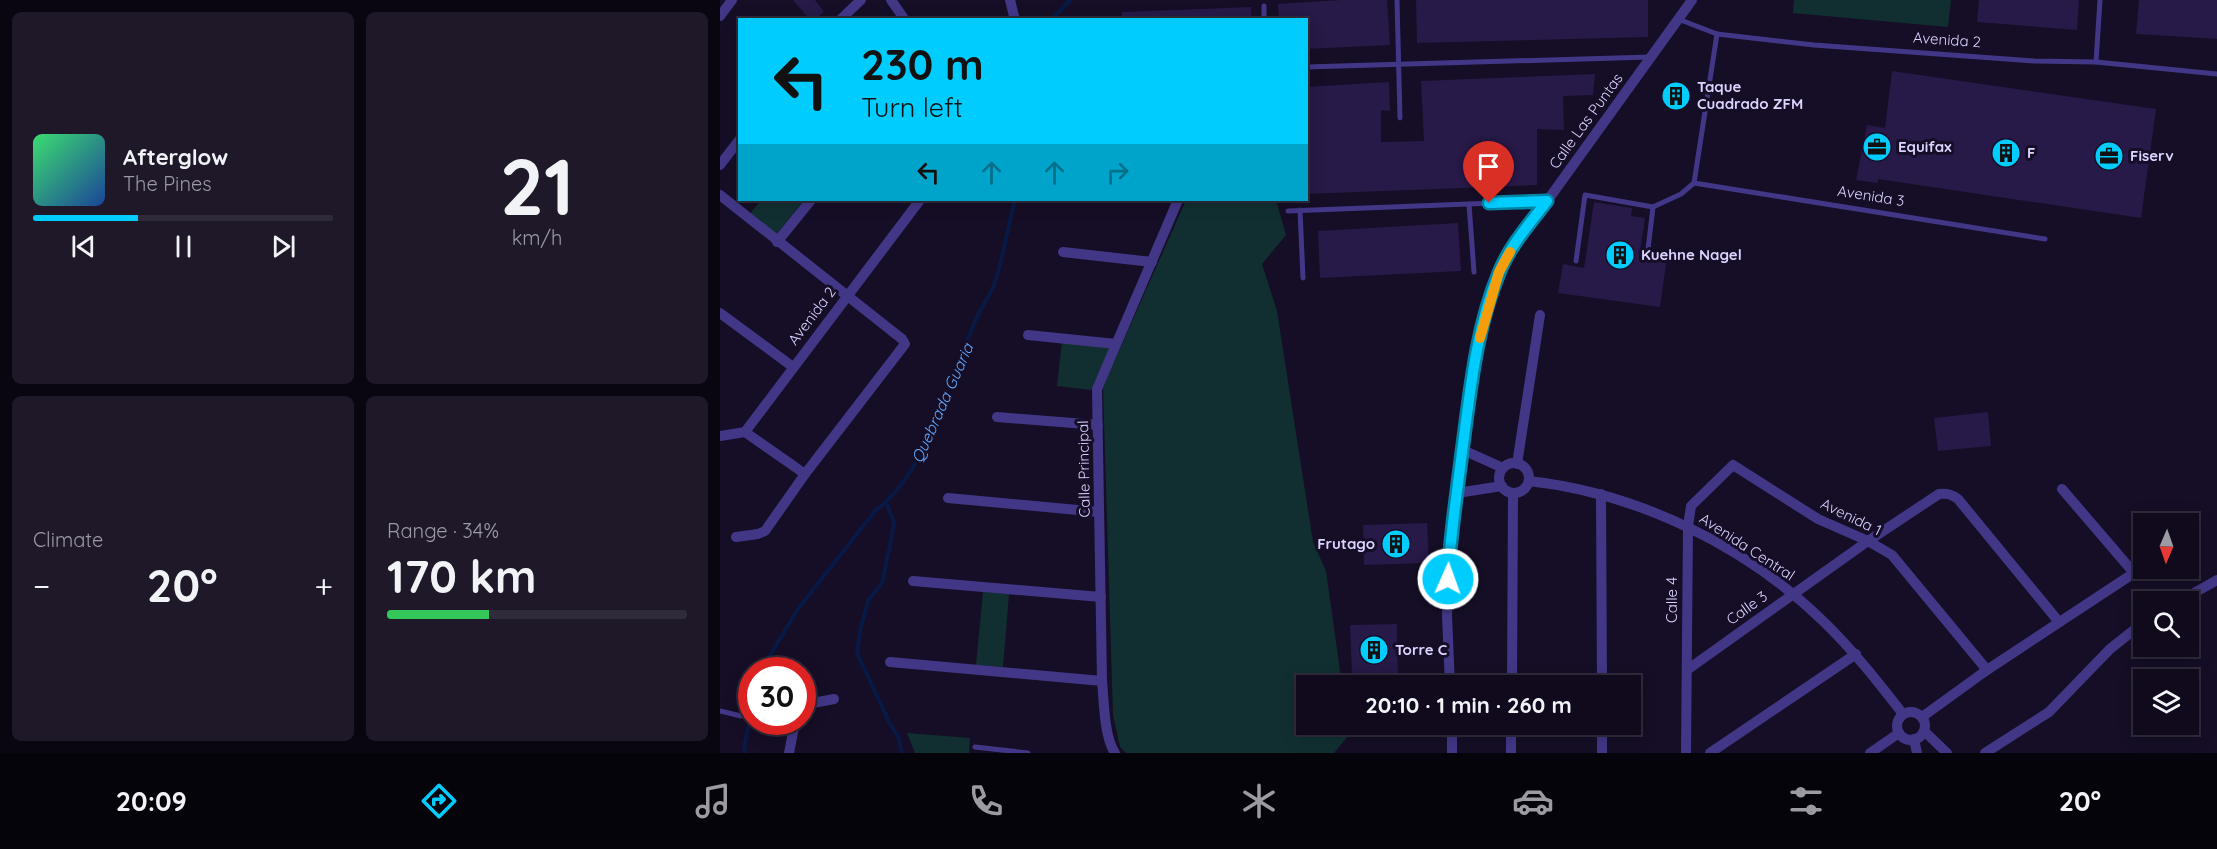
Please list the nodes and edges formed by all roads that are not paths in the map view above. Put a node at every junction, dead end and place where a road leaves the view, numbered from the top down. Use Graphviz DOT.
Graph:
graph roads {
  1 [pos="732,0"];
  2 [pos="861,0"];
  3 [pos="891,0"];
  4 [pos="1011,0"];
  5 [pos="1397,0"];
  6 [pos="1692,0"];
  7 [pos="2100,0"];
  8 [pos="1264,6"];
  9 [pos="720,16"];
  10 [pos="842,18"];
  11 [pos="904,18"];
  12 [pos="1015,18"];
  13 [pos="1264,18"];
  14 [pos="1678,19"];
  15 [pos="1717,34"];
  16 [pos="1650,57"];
  17 [pos="2096,62"];
  18 [pos="1399,64"];
  19 [pos="1308,67"];
  20 [pos="2217,74"];
  21 [pos="1400,118"];
  22 [pos="738,142"];
  23 [pos="720,165"];
  24 [pos="1694,183"];
  25 [pos="720,195"];
  26 [pos="810,201"];
  27 [pos="919,201"];
  28 [pos="1178,201"];
  29 [pos="1547,201"];
  30 [pos="1469,204"];
  31 [pos="1653,207"];
  32 [pos="1300,210"];
  33 [pos="1288,211"];
  34 [pos="2044,240"];
  35 [pos="777,242"];
  36 [pos="1648,249"];
  37 [pos="1064,252"];
  38 [pos="1576,261"];
  39 [pos="1152,262"];
  40 [pos="1474,272"];
  41 [pos="1303,278"];
  42 [pos="847,295"];
  43 [pos="720,313"];
  44 [pos="1540,315"];
  45 [pos="1028,335"];
  46 [pos="1116,344"];
  47 [pos="793,367"];
  48 [pos="997,417"];
  49 [pos="1098,425"];
  50 [pos="745,432"];
  51 [pos="720,436"];
  52 [pos="1462,450"];
  53 [pos="1517,464"];
  54 [pos="1733,465"];
  55 [pos="1503,468"];
  56 [pos="805,474"];
  57 [pos="1528,481"];
  58 [pos="1502,486"];
  59 [pos="2062,489"];
  60 [pos="1456,493"];
  61 [pos="1513,493"];
  62 [pos="1601,494"];
  63 [pos="948,498"];
  64 [pos="1099,512"];
  65 [pos="1688,526"];
  66 [pos="736,537"];
  67 [pos="1868,541"];
  68 [pos="2217,580"];
  69 [pos="913,581"];
  70 [pos="2198,591"];
  71 [pos="1792,594"];
  72 [pos="1101,597"];
  73 [pos="2059,622"];
  74 [pos="2133,631"];
  75 [pos="1856,654"];
  76 [pos="890,662"];
  77 [pos="1687,670"];
  78 [pos="1986,670"];
  79 [pos="1450,675"];
  80 [pos="1512,675"];
  81 [pos="1602,675"];
  82 [pos="1102,681"];
  83 [pos="834,699"];
  84 [pos="816,702"];
  85 [pos="720,711"];
  86 [pos="1903,714"];
  87 [pos="738,715"];
  88 [pos="1922,717"];
  89 [pos="1924,731"];
  90 [pos="1899,733"];
  91 [pos="792,735"];
  92 [pos="1452,735"];
  93 [pos="1511,735"];
  94 [pos="1602,735"];
  95 [pos="1914,739"];
  96 [pos="975,747"];
  97 [pos="789,753"];
  98 [pos="1028,753"];
  99 [pos="1115,753"];
  100 [pos="1452,753"];
  101 [pos="1511,753"];
  102 [pos="1602,753"];
  103 [pos="1686,753"];
  104 [pos="1710,753"];
  105 [pos="1870,753"];
  106 [pos="1917,753"];
  107 [pos="1947,753"];
  108 [pos="1984,753"];
  1 -- 9 [label="street"];
  2 -- 10 [label="street"];
  3 -- 11 [label="street"];
  4 -- 12 [label="street"];
  5 -- 18 [label="lane"];
  6 -- 14 [label="street, Calle Las Puntas"];
  7 -- 17 [label="lane"];
  8 -- 13 [label="lane"];
  14 -- 15 [label="lane, Avenida 2"];
  14 -- 16 [label="street, Calle Las Puntas"];
  15 -- 17 [label="lane, Avenida 2"];
  15 -- 24 [label="lane"];
  16 -- 18 [label="lane"];
  16 -- 29 [label="street, Calle Las Puntas"];
  17 -- 20 [label="lane, Avenida 2"];
  18 -- 19 [label="lane"];
  18 -- 21 [label="lane"];
  22 -- 23 [label="street"];
  24 -- 31 [label="lane"];
  24 -- 34 [label="lane, Avenida 3"];
  25 -- 35 [label="street"];
  26 -- 35 [label="street"];
  27 -- 42 [label="street, Avenida 2"];
  28 -- 39 [label="street, Calle Principal"];
  29 -- 30 [label="lane"];
  29 -- 52 [label="street, Calle Las Puntas"];
  30 -- 32 [label="lane"];
  30 -- 40 [label="lane"];
  31 -- 36 [label="lane"];
  31 -- 38 [label="lane"];
  32 -- 33 [label="lane"];
  32 -- 41 [label="lane"];
  35 -- 42 [label="street"];
  37 -- 39 [label="street"];
  39 -- 46 [label="street, Calle Principal"];
  42 -- 47 [label="street, Avenida 2"];
  42 -- 56 [label="street"];
  43 -- 47 [label="street"];
  44 -- 53 [label="street"];
  45 -- 46 [label="street"];
  46 -- 49 [label="street, Calle Principal"];
  47 -- 50 [label="street, Avenida 2"];
  48 -- 49 [label="street"];
  49 -- 64 [label="street, Calle Principal"];
  50 -- 51 [label="street"];
  50 -- 56 [label="street"];
  52 -- 55 [label="street"];
  52 -- 60 [label="street, Calle Las Puntas"];
  53 -- 55 [label="street"];
  53 -- 57 [label="street"];
  54 -- 65 [label="street, Calle 4"];
  54 -- 67 [label="street, Avenida 1"];
  55 -- 58 [label="street"];
  56 -- 66 [label="street"];
  57 -- 61 [label="street"];
  57 -- 62 [label="street, Avenida Central"];
  58 -- 60 [label="street"];
  58 -- 61 [label="street"];
  59 -- 73 [label="street"];
  60 -- 79 [label="street, Calle Las Puntas"];
  61 -- 80 [label="street"];
  62 -- 65 [label="street, Avenida Central"];
  62 -- 81 [label="street"];
  63 -- 64 [label="street"];
  64 -- 72 [label="street, Calle Principal"];
  65 -- 71 [label="street, Avenida Central"];
  65 -- 77 [label="street, Calle 4"];
  67 -- 71 [label="street, Calle 3"];
  67 -- 73 [label="street, Calle 3"];
  67 -- 78 [label="street, Avenida 1"];
  68 -- 70 [label="street"];
  69 -- 72 [label="street"];
  71 -- 75 [label="street, Avenida Central"];
  71 -- 77 [label="street, Calle 3"];
  72 -- 82 [label="street, Calle Principal"];
  73 -- 78 [label="street"];
  74 -- 108 [label="street"];
  75 -- 86 [label="street, Avenida Central"];
  75 -- 104 [label="street"];
  76 -- 82 [label="street"];
  77 -- 103 [label="street, Calle 4"];
  78 -- 88 [label="street"];
  82 -- 99 [label="street, Calle Principal"];
  83 -- 84 [label="street"];
  85 -- 87 [label="lane"];
  86 -- 88 [label="street"];
  86 -- 90 [label="street"];
  88 -- 89 [label="street"];
  89 -- 95 [label="street"];
  89 -- 107 [label="street"];
  90 -- 95 [label="street"];
  90 -- 105 [label="street"];
  91 -- 97 [label="street"];
  92 -- 100 [label="street"];
  93 -- 101 [label="street"];
  94 -- 102 [label="street"];
  95 -- 106 [label="street"];
  96 -- 98 [label="lane"];
}
